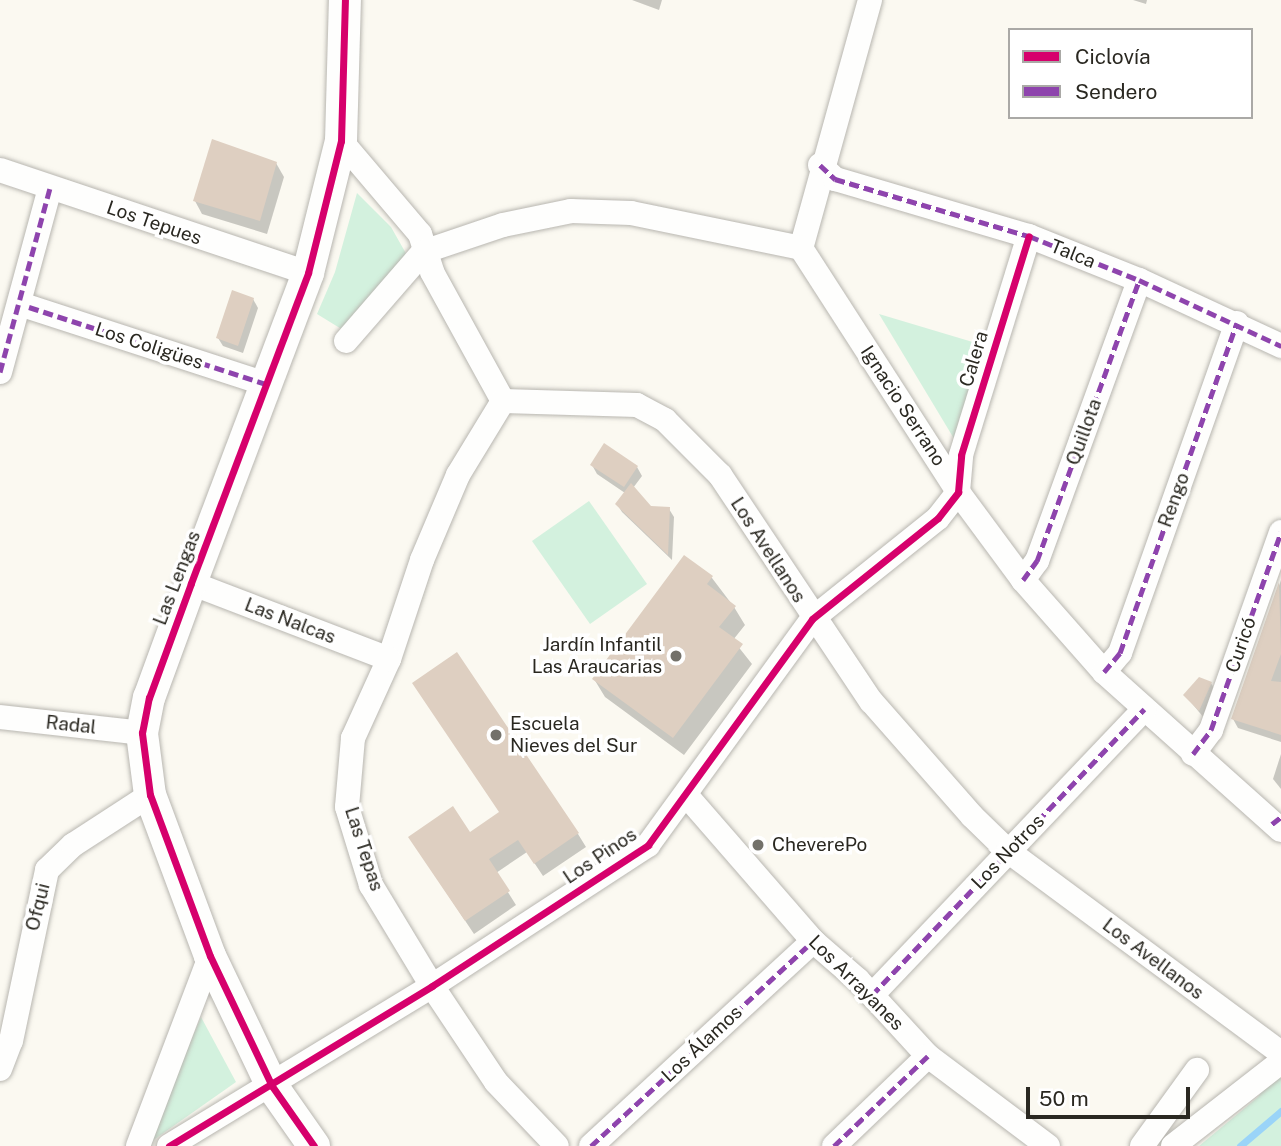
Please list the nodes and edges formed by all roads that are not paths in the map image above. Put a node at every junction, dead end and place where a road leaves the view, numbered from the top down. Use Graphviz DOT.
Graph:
graph roads {
  1 [pos="345,0"];
  2 [pos="870,0"];
  3 [pos="341,142"];
  4 [pos="820,165"];
  5 [pos="0,170"];
  6 [pos="50,188"];
  7 [pos="1028,236"];
  8 [pos="801,248"];
  9 [pos="423,252"];
  10 [pos="308,273"];
  11 [pos="1139,280"];
  12 [pos="29,307"];
  13 [pos="1237,323"];
  14 [pos="346,341"];
  15 [pos="1281,346"];
  16 [pos="0,372"];
  17 [pos="269,384"];
  18 [pos="503,401"];
  19 [pos="958,492"];
  20 [pos="1281,532"];
  21 [pos="1023,580"];
  22 [pos="191,583"];
  23 [pos="812,619"];
  24 [pos="389,660"];
  25 [pos="1104,672"];
  26 [pos="1144,709"];
  27 [pos="0,717"];
  28 [pos="142,733"];
  29 [pos="1194,754"];
  30 [pos="150,794"];
  31 [pos="686,795"];
  32 [pos="1278,824"];
  33 [pos="1008,850"];
  34 [pos="813,941"];
  35 [pos="209,956"];
  36 [pos="432,986"];
  37 [pos="872,995"];
  38 [pos="1281,1053"];
  39 [pos="928,1056"];
  40 [pos="1281,1062"];
  41 [pos="0,1069"];
  42 [pos="1197,1070"];
  43 [pos="272,1086"];
  44 [pos="138,1146"];
  45 [pos="169,1146"];
  46 [pos="314,1146"];
  47 [pos="557,1146"];
  48 [pos="591,1146"];
  49 [pos="834,1146"];
  50 [pos="1048,1146"];
  51 [pos="1142,1146"];
  52 [pos="1173,1146"];
  1 -- 3 [label="street, Las Lengas"];
  2 -- 4 [label="street"];
  3 -- 9 [label="street"];
  3 -- 10 [label="street, Las Lengas"];
  4 -- 7 [label="street, Talca"];
  4 -- 8 [label="street"];
  5 -- 6 [label="street, Los Tepues"];
  6 -- 10 [label="street, Los Tepues"];
  6 -- 16 [label="street"];
  7 -- 11 [label="street, Talca"];
  7 -- 19 [label="street, Calera"];
  8 -- 9 [label="street"];
  8 -- 19 [label="street, Ignacio Serrano"];
  9 -- 14 [label="street"];
  9 -- 18 [label="street"];
  10 -- 17 [label="street, Las Lengas"];
  11 -- 13 [label="street, Talca"];
  11 -- 21 [label="street, Quillota"];
  12 -- 17 [label="street, Los Coligües"];
  13 -- 15 [label="street, Talca"];
  13 -- 25 [label="street, Rengo"];
  17 -- 22 [label="street, Las Lengas"];
  18 -- 23 [label="street, Los Avellanos"];
  18 -- 24 [label="street, Las Tepas"];
  19 -- 21 [label="street, Ignacio Serrano"];
  19 -- 23 [label="street, Los Pinos"];
  20 -- 29 [label="street, Curicó"];
  21 -- 25 [label="street, Ignacio Serrano"];
  22 -- 24 [label="street, Las Nalcas"];
  22 -- 28 [label="street, Las Lengas"];
  23 -- 31 [label="street, Los Pinos"];
  23 -- 33 [label="street, Los Avellanos"];
  24 -- 36 [label="street, Las Tepas"];
  25 -- 26 [label="street, Ignacio Serrano"];
  26 -- 29 [label="street, Ignacio Serrano"];
  26 -- 33 [label="street, Los Notros"];
  27 -- 28 [label="street, Radal"];
  28 -- 30 [label="street, Las Lengas"];
  29 -- 32 [label="street, Ignacio Serrano"];
  30 -- 35 [label="street, Las Lengas"];
  30 -- 41 [label="street, Ofqui"];
  31 -- 34 [label="street, Los Arrayanes"];
  31 -- 36 [label="street, Los Pinos"];
  33 -- 37 [label="street, Los Notros"];
  33 -- 38 [label="street, Los Avellanos"];
  34 -- 37 [label="street, Los Arrayanes"];
  34 -- 48 [label="street, Los Álamos"];
  35 -- 43 [label="street, Las Lengas"];
  35 -- 44 [label="street"];
  36 -- 43 [label="street, Los Pinos"];
  36 -- 47 [label="street, Las Tepas"];
  37 -- 39 [label="street, Los Arrayanes"];
  39 -- 49 [label="street"];
  39 -- 50 [label="street, Los Arrayanes"];
  40 -- 52 [label="street"];
  42 -- 51 [label="street"];
  43 -- 45 [label="street, Los Pinos"];
  43 -- 46 [label="street, Las Lengas"];
}
